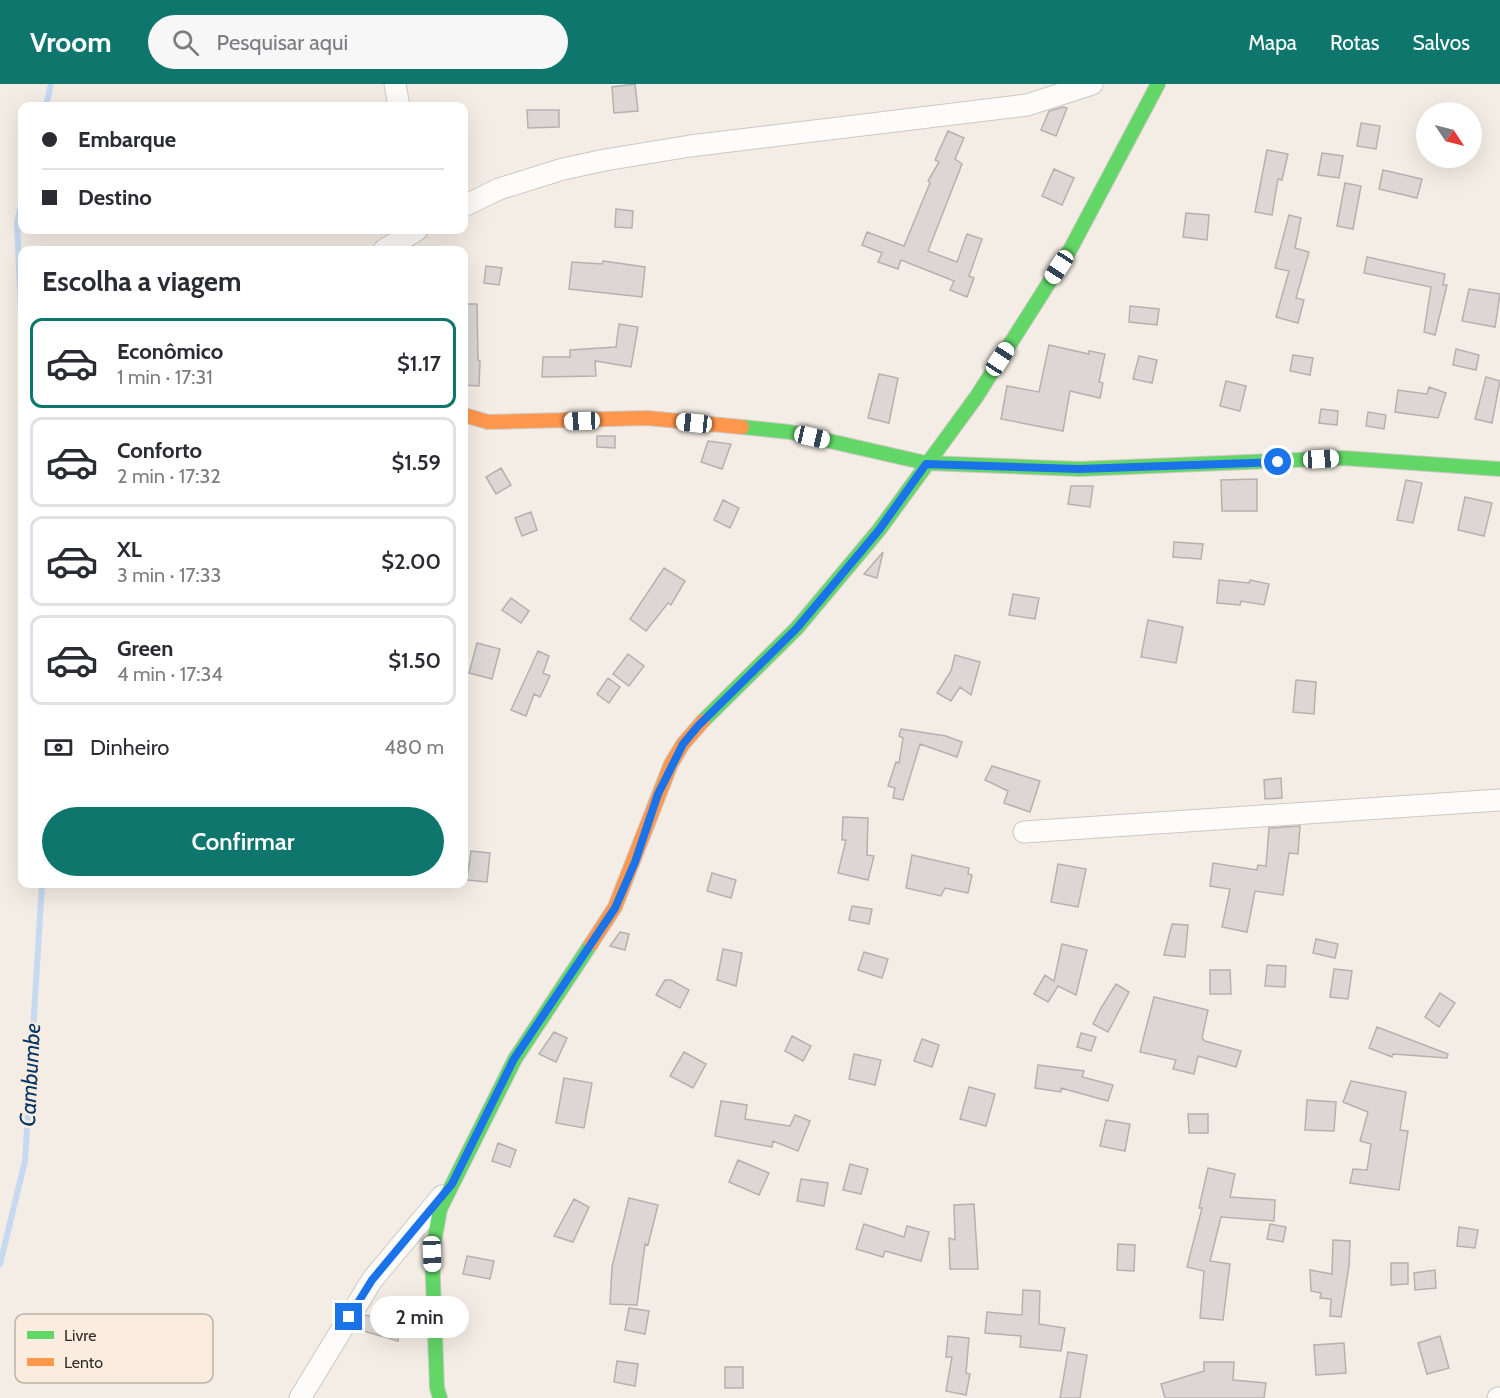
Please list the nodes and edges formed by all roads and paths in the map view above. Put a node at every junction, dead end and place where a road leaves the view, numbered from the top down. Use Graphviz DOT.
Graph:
graph roads {
  1 [pos="395,84"];
  2 [pos="1092,84"];
  3 [pos="1158,84"];
  4 [pos="398,102"];
  5 [pos="468,204"];
  6 [pos="410,234"];
  7 [pos="391,246"];
  8 [pos="468,416"];
  9 [pos="926,464"];
  10 [pos="1500,469"];
  11 [pos="1500,800"];
  12 [pos="1024,832"];
  13 [pos="452,1184"];
  14 [pos="300,1398"];
  15 [pos="440,1398"];
  1 -- 4 [label="street"];
  2 -- 5 [label="street"];
  3 -- 9 [label="street"];
  6 -- 7 [label="street"];
  8 -- 9 [label="street"];
  9 -- 10 [label="street"];
  9 -- 13 [label="street"];
  11 -- 12 [label="street"];
  13 -- 14 [label="street"];
  13 -- 15 [label="street"];
}
